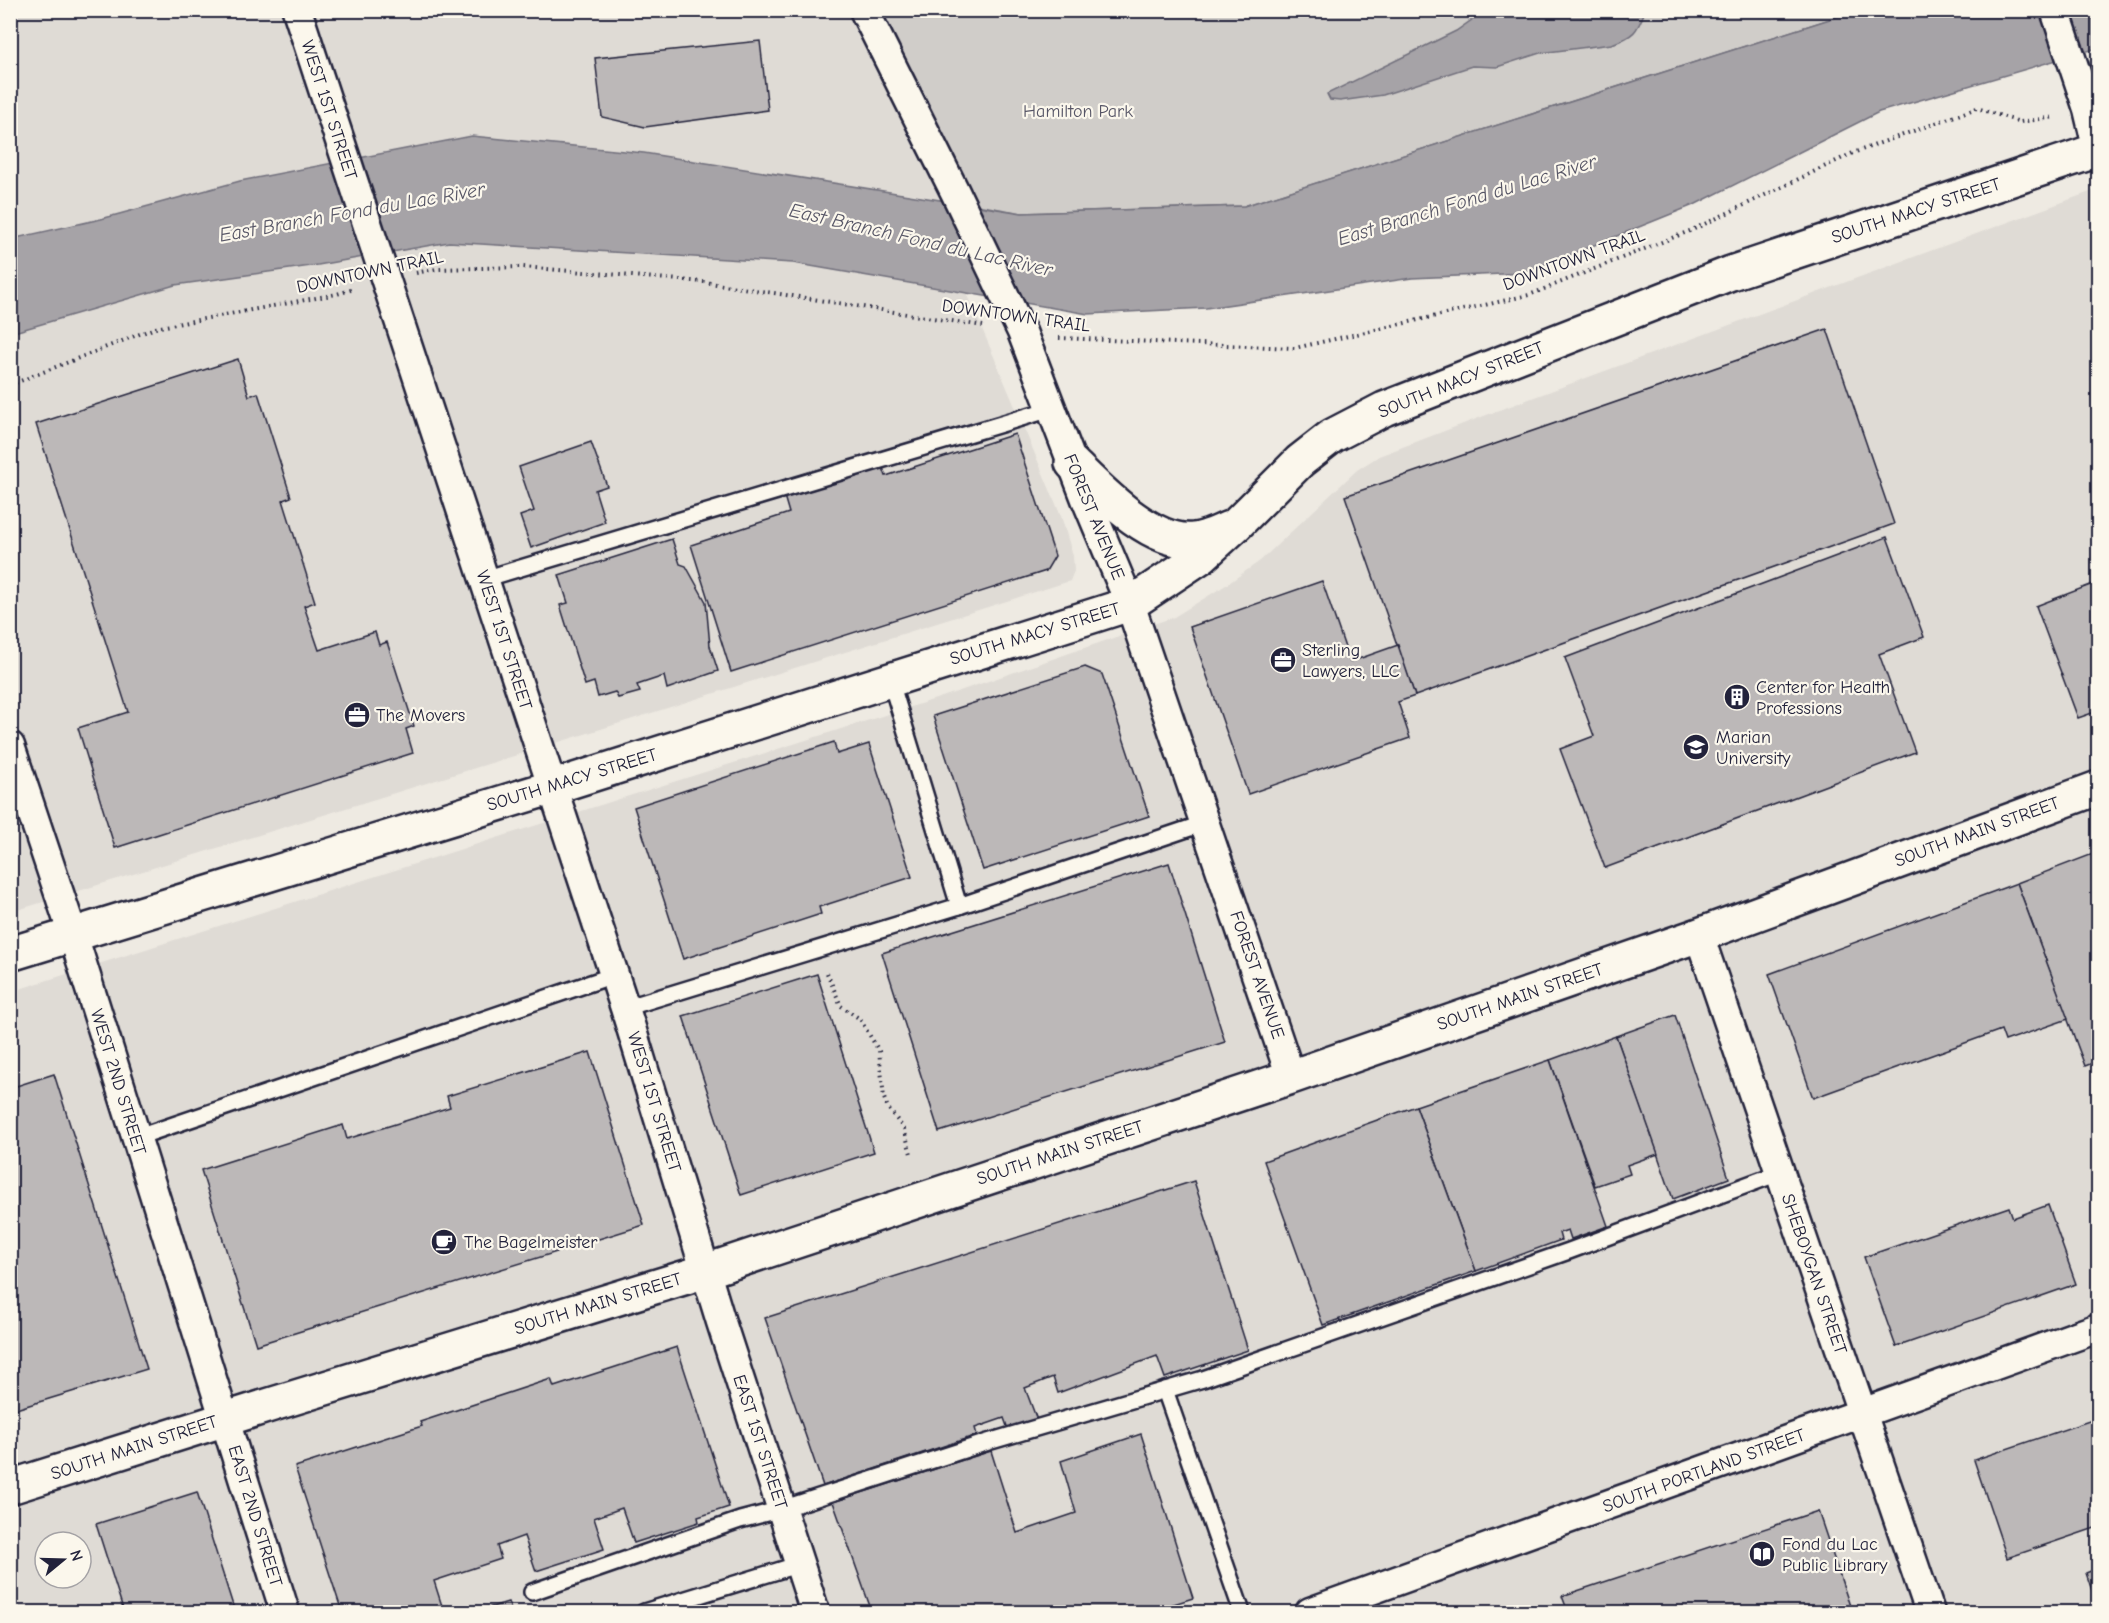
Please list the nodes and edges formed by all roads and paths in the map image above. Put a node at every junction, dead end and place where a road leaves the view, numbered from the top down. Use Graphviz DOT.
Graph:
graph roads {
  1 [pos="297,10"];
  2 [pos="864,10"];
  3 [pos="2055,10"];
  4 [pos="2088,109"];
  5 [pos="2098,151"];
  6 [pos="383,272"];
  7 [pos="1017,322"];
  8 [pos="10,385"];
  9 [pos="1051,409"];
  10 [pos="1072,463"];
  11 [pos="1236,525"];
  12 [pos="484,579"];
  13 [pos="1130,604"];
  14 [pos="890,679"];
  15 [pos="10,746"];
  16 [pos="553,787"];
  17 [pos="2098,788"];
  18 [pos="1205,824"];
  19 [pos="959,906"];
  20 [pos="73,935"];
  21 [pos="1699,935"];
  22 [pos="819,949"];
  23 [pos="10,954"];
  24 [pos="614,975"];
  25 [pos="625,1008"];
  26 [pos="1291,1077"];
  27 [pos="135,1138"];
  28 [pos="911,1155"];
  29 [pos="1779,1173"];
  30 [pos="706,1271"];
  31 [pos="2098,1328"];
  32 [pos="1165,1390"];
  33 [pos="1862,1414"];
  34 [pos="225,1419"];
  35 [pos="10,1487"];
  36 [pos="782,1509"];
  37 [pos="800,1564"];
  38 [pos="532,1592"];
  39 [pos="285,1612"];
  40 [pos="644,1612"];
  41 [pos="815,1612"];
  42 [pos="1242,1612"];
  43 [pos="1310,1612"];
  44 [pos="1930,1612"];
  1 -- 6 [label="street, WEST 1ST STREET"];
  2 -- 7 [label="street, FOREST AVENUE"];
  3 -- 4 [label="street"];
  4 -- 5 [label="street"];
  4 -- 7 [label="path, DOWNTOWN TRAIL"];
  5 -- 11 [label="main road, SOUTH MACY STREET"];
  6 -- 7 [label="path, DOWNTOWN TRAIL"];
  6 -- 8 [label="path, DOWNTOWN TRAIL"];
  6 -- 12 [label="street, WEST 1ST STREET"];
  7 -- 9 [label="street, FOREST AVENUE"];
  9 -- 10 [label="street, FOREST AVENUE"];
  9 -- 12 [label="lane"];
  10 -- 11 [label="main road"];
  10 -- 13 [label="street, FOREST AVENUE"];
  11 -- 13 [label="main road, SOUTH MACY STREET"];
  12 -- 16 [label="street, WEST 1ST STREET"];
  13 -- 14 [label="main road, SOUTH MACY STREET"];
  13 -- 18 [label="street, FOREST AVENUE"];
  14 -- 16 [label="main road, SOUTH MACY STREET"];
  14 -- 19 [label="lane"];
  15 -- 20 [label="street, WEST 2ND STREET"];
  16 -- 20 [label="main road, SOUTH MACY STREET"];
  16 -- 24 [label="street, WEST 1ST STREET"];
  17 -- 21 [label="main road, SOUTH MAIN STREET"];
  18 -- 19 [label="lane"];
  18 -- 26 [label="street, FOREST AVENUE"];
  19 -- 22 [label="lane"];
  20 -- 23 [label="main road, SOUTH MACY STREET"];
  20 -- 27 [label="street, WEST 2ND STREET"];
  21 -- 26 [label="main road, SOUTH MAIN STREET"];
  21 -- 29 [label="street, SHEBOYGAN STREET"];
  22 -- 25 [label="lane"];
  22 -- 28 [label="path"];
  24 -- 25 [label="street, WEST 1ST STREET"];
  24 -- 27 [label="lane"];
  25 -- 30 [label="street, WEST 1ST STREET"];
  26 -- 30 [label="main road, SOUTH MAIN STREET"];
  27 -- 34 [label="street, WEST 2ND STREET"];
  29 -- 32 [label="lane"];
  29 -- 33 [label="street, SHEBOYGAN STREET"];
  30 -- 34 [label="main road, SOUTH MAIN STREET"];
  30 -- 36 [label="street, EAST 1ST STREET"];
  31 -- 33 [label="street, SOUTH PORTLAND STREET"];
  32 -- 36 [label="lane"];
  32 -- 42 [label="lane"];
  33 -- 43 [label="street, SOUTH PORTLAND STREET"];
  33 -- 44 [label="street, SHEBOYGAN STREET"];
  34 -- 35 [label="main road, SOUTH MAIN STREET"];
  34 -- 39 [label="street, EAST 2ND STREET"];
  36 -- 37 [label="street, EAST 1ST STREET"];
  36 -- 38 [label="lane"];
  37 -- 40 [label="lane"];
  37 -- 41 [label="street, EAST 1ST STREET"];
}
